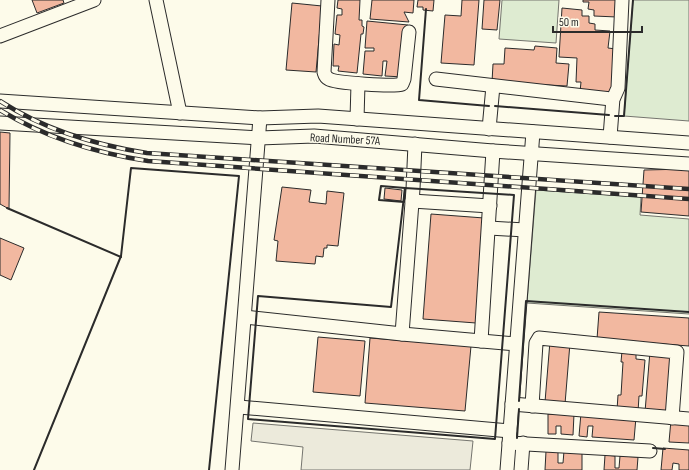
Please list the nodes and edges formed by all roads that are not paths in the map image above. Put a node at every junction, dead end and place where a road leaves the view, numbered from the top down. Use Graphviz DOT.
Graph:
graph roads {
  1 [pos="94,0"];
  2 [pos="156,0"];
  3 [pos="328,0"];
  4 [pos="622,0"];
  5 [pos="409,32"];
  6 [pos="0,36"];
  7 [pos="436,79"];
  8 [pos="358,84"];
  9 [pos="494,86"];
  10 [pos="613,98"];
  11 [pos="0,101"];
  12 [pos="180,113"];
  13 [pos="260,118"];
  14 [pos="357,119"];
  15 [pos="0,123"];
  16 [pos="489,129"];
  17 [pos="533,132"];
  18 [pos="610,137"];
  19 [pos="259,138"];
  20 [pos="689,143"];
  21 [pos="415,144"];
  22 [pos="493,151"];
  23 [pos="532,152"];
  24 [pos="689,164"];
  25 [pos="412,201"];
  26 [pos="490,206"];
  27 [pos="489,228"];
  28 [pos="525,230"];
  29 [pos="245,317"];
  30 [pos="402,334"];
  31 [pos="481,340"];
  32 [pos="516,344"];
  33 [pos="512,404"];
  34 [pos="532,406"];
  35 [pos="238,407"];
  36 [pos="672,418"];
  37 [pos="689,419"];
  38 [pos="509,437"];
  39 [pos="523,443"];
  40 [pos="650,451"];
  41 [pos="232,470"];
  42 [pos="507,470"];
  43 [pos="521,470"];
  1 -- 6 [label="street"];
  2 -- 12 [label="street"];
  3 -- 8 [label="street"];
  4 -- 10 [label="street"];
  5 -- 8 [label="street"];
  7 -- 9 [label="street"];
  8 -- 14 [label="street"];
  9 -- 10 [label="street"];
  9 -- 16 [label="street"];
  10 -- 18 [label="street"];
  11 -- 12 [label="street, Road Number 57A"];
  12 -- 13 [label="street, Road Number 57A"];
  13 -- 14 [label="street, Road Number 57A"];
  13 -- 19 [label="street"];
  14 -- 16 [label="street, Road Number 57A"];
  15 -- 19 [label="street, Road Number 57A"];
  16 -- 17 [label="street, Road Number 57A"];
  17 -- 18 [label="street, Road Number 57A"];
  17 -- 23 [label="street"];
  18 -- 20 [label="street, Road Number 57A"];
  19 -- 21 [label="street, Road Number 57A"];
  19 -- 29 [label="street"];
  21 -- 22 [label="street, Road Number 57A"];
  21 -- 25 [label="street"];
  22 -- 23 [label="street, Road Number 57A"];
  22 -- 26 [label="street"];
  23 -- 24 [label="street, Road Number 57A"];
  23 -- 28 [label="street"];
  25 -- 26 [label="street"];
  25 -- 30 [label="street"];
  26 -- 27 [label="street"];
  27 -- 28 [label="street"];
  27 -- 31 [label="street"];
  28 -- 32 [label="street"];
  29 -- 30 [label="street"];
  29 -- 35 [label="street"];
  30 -- 31 [label="street"];
  31 -- 32 [label="street"];
  32 -- 33 [label="street"];
  33 -- 34 [label="street"];
  33 -- 38 [label="street"];
  34 -- 36 [label="street"];
  34 -- 36 [label="street"];
  35 -- 38 [label="street"];
  35 -- 41 [label="street"];
  36 -- 37 [label="street"];
  38 -- 39 [label="street"];
  38 -- 42 [label="street"];
  39 -- 40 [label="street"];
  39 -- 43 [label="street"];
}
